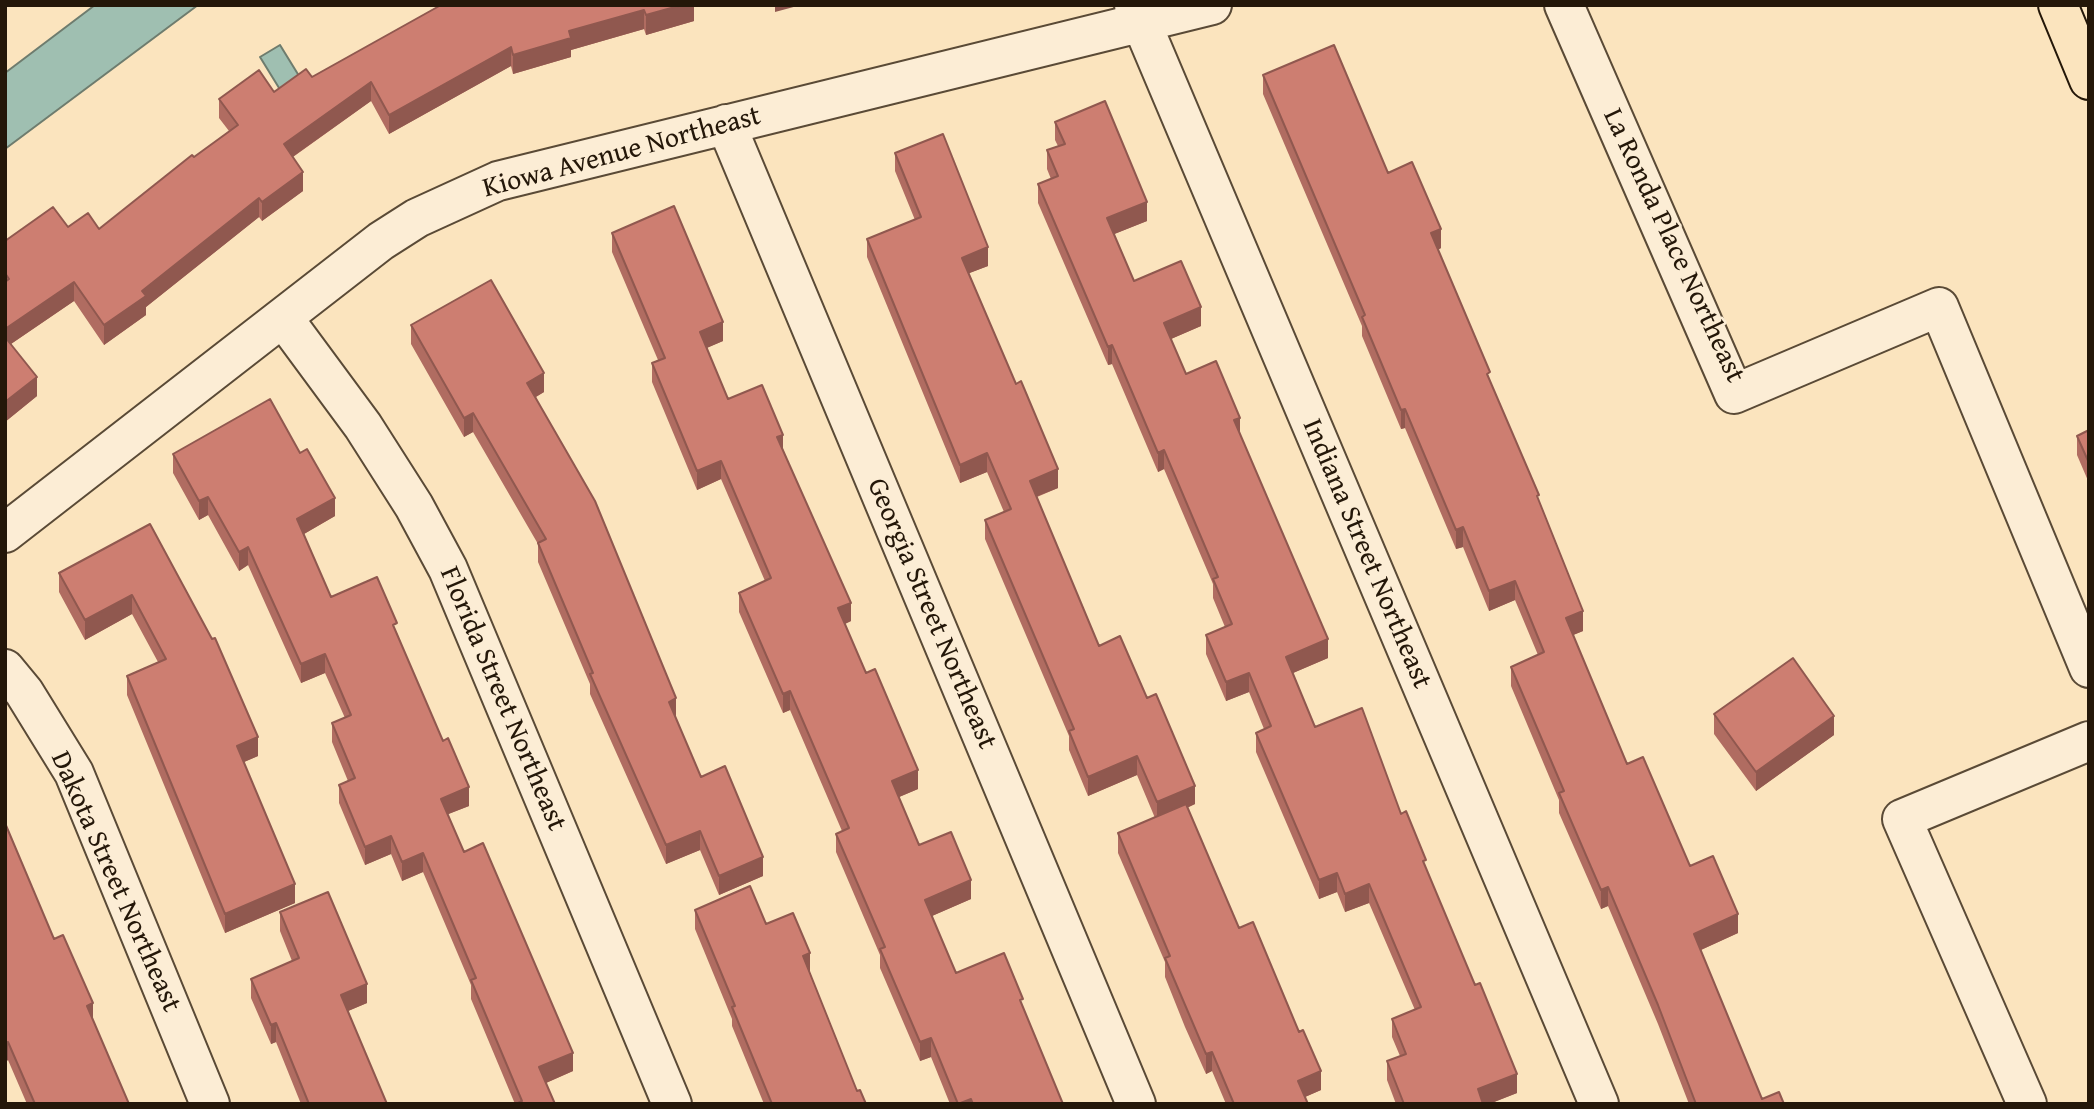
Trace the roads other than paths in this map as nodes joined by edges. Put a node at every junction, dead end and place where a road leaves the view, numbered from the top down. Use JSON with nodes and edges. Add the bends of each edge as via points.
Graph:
{"nodes":[{"id":1,"x":1212,"y":5,"type":"edge"},
{"id":2,"x":1564,"y":5,"type":"edge"},
{"id":3,"x":2058,"y":5,"type":"edge"},
{"id":4,"x":1137,"y":14,"type":"edge"},
{"id":5,"x":2089,"y":80,"type":"edge"},
{"id":6,"x":726,"y":124,"type":"junction"},
{"id":7,"x":284,"y":319,"type":"junction"},
{"id":8,"x":5,"y":533,"type":"edge"},
{"id":9,"x":2089,"y":668,"type":"edge"},
{"id":10,"x":5,"y":669,"type":"edge"},
{"id":11,"x":2089,"y":741,"type":"edge"},
{"id":12,"x":210,"y":1104,"type":"edge"},
{"id":13,"x":672,"y":1104,"type":"edge"},
{"id":14,"x":1136,"y":1104,"type":"edge"},
{"id":15,"x":1599,"y":1104,"type":"edge"},
{"id":16,"x":2027,"y":1104,"type":"edge"}],
"edges":[{"from":1,"to":4,"type":"street","name":"Kiowa Avenue Northeast"},
{"from":2,"to":9,"type":"street","name":"La Ronda Place Northeast","via":[[1734,394],[1939,307]]},
{"from":3,"to":5,"type":"main road"},
{"from":4,"to":6,"type":"street","name":"Kiowa Avenue Northeast"},
{"from":4,"to":15,"type":"street","name":"Indiana Street Northeast"},
{"from":6,"to":7,"type":"street","name":"Kiowa Avenue Northeast","via":[[498,181],[417,218]]},
{"from":6,"to":14,"type":"street","name":"Georgia Street Northeast"},
{"from":7,"to":8,"type":"street","name":"Kiowa Avenue Northeast"},
{"from":7,"to":13,"type":"street","name":"Florida Street Northeast","via":[[363,426],[448,569]]},
{"from":10,"to":12,"type":"street","name":"Dakota Street Northeast","via":[[74,773]]},
{"from":11,"to":16,"type":"street","via":[[1902,819]]}]}
